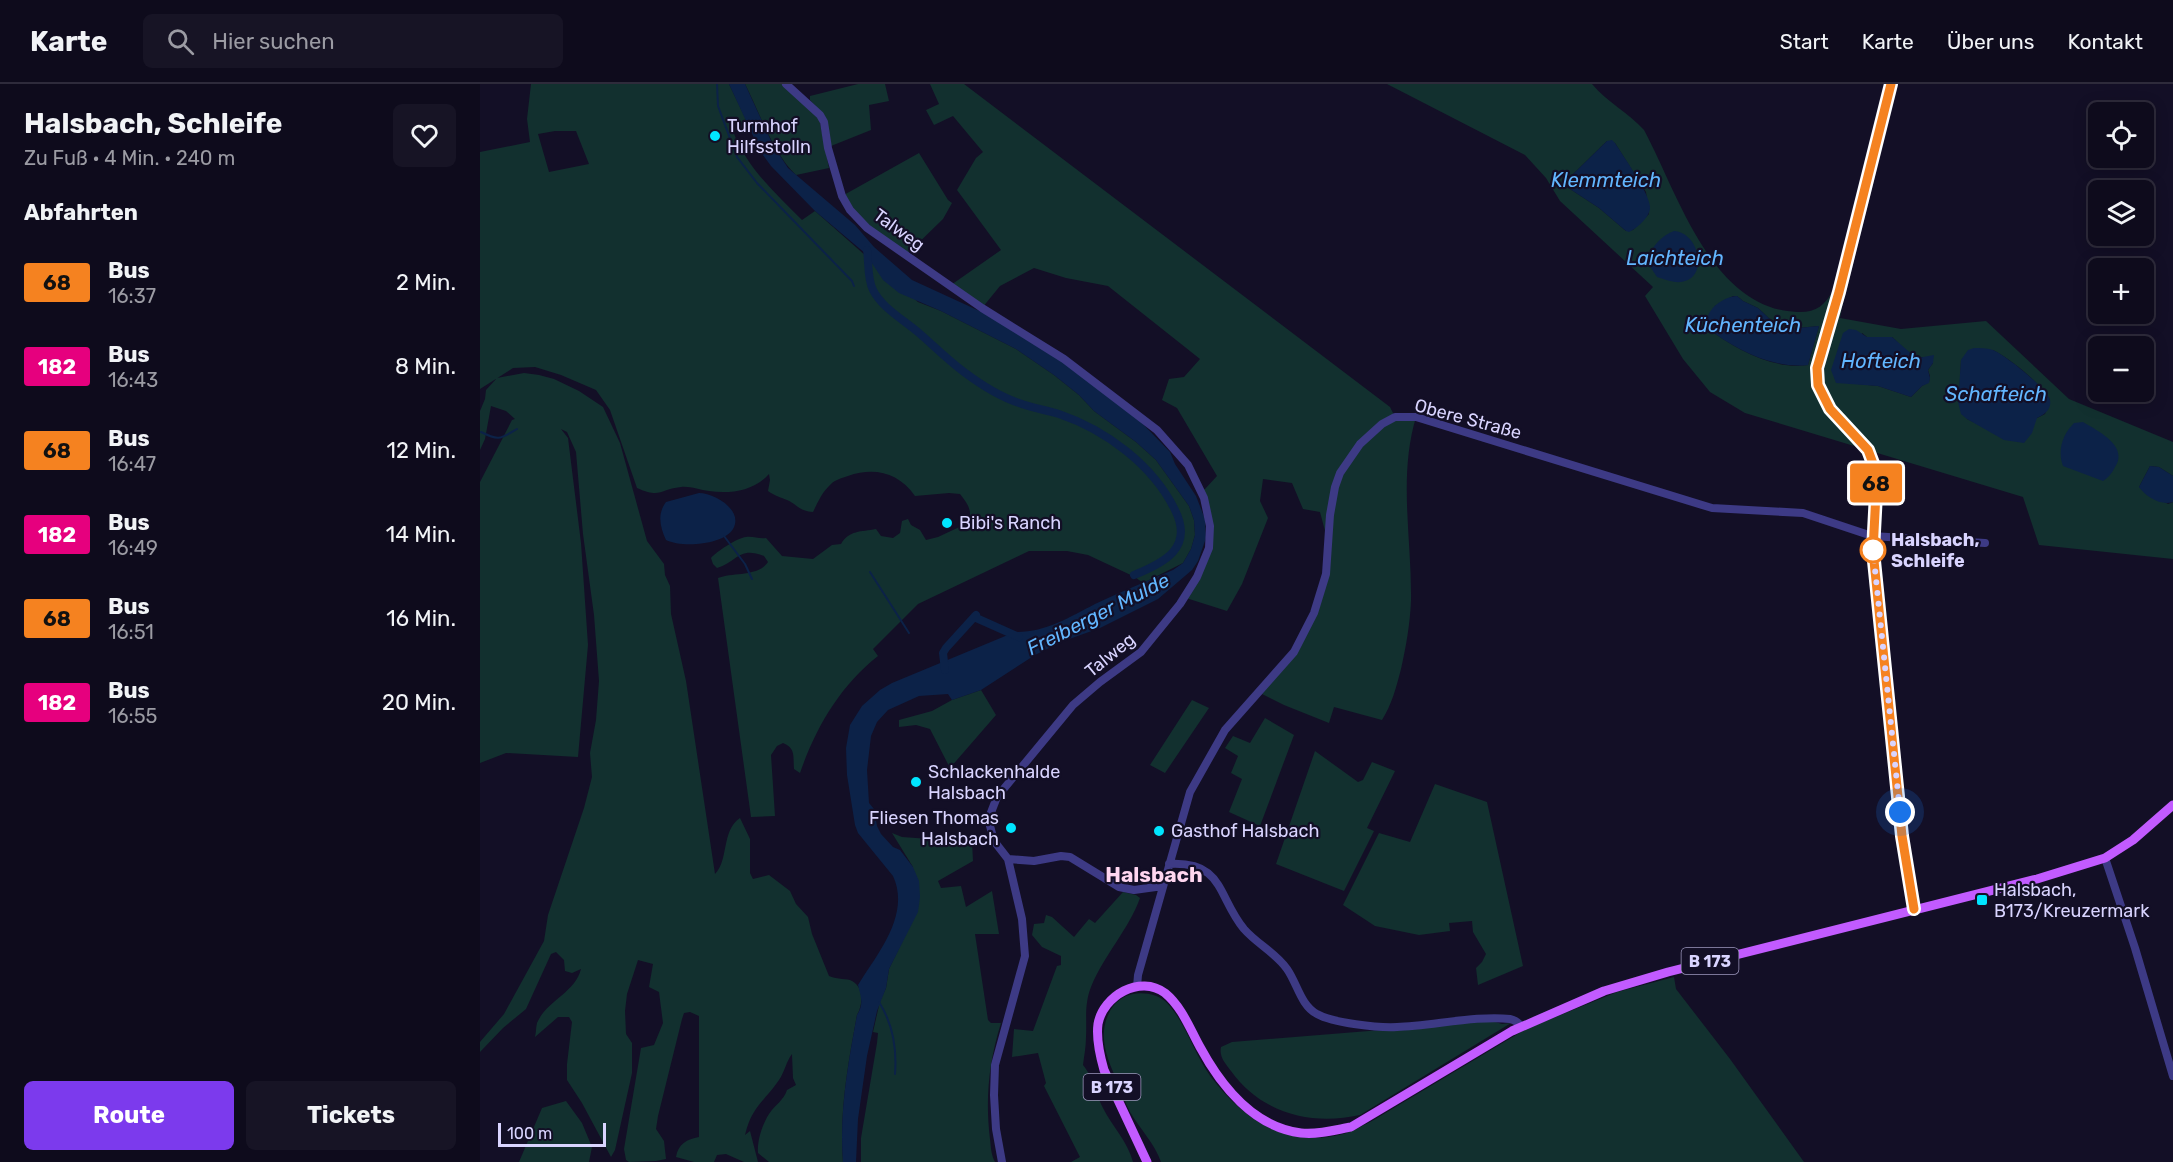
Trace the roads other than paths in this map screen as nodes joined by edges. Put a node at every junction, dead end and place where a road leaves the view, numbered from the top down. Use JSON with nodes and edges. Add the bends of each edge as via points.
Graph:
{"nodes":[{"id":1,"x":786,"y":84,"type":"edge"},
{"id":2,"x":1891,"y":84,"type":"edge"},
{"id":3,"x":1872,"y":536,"type":"junction"},
{"id":4,"x":1985,"y":543,"type":"dead end"},
{"id":5,"x":2173,"y":805,"type":"edge"},
{"id":6,"x":2105,"y":858,"type":"junction"},
{"id":7,"x":1008,"y":859,"type":"junction"},
{"id":8,"x":1168,"y":864,"type":"junction"},
{"id":9,"x":1163,"y":886,"type":"junction"},
{"id":10,"x":1914,"y":909,"type":"junction"},
{"id":11,"x":1137,"y":987,"type":"junction"},
{"id":12,"x":1521,"y":1026,"type":"junction"},
{"id":13,"x":2170,"y":1055,"type":"edge"},
{"id":14,"x":2173,"y":1076,"type":"edge"},
{"id":15,"x":1145,"y":1159,"type":"edge"},
{"id":16,"x":1002,"y":1162,"type":"edge"}],
"edges":[{"from":1,"to":7,"type":"street","name":"Talweg","via":[[824,122],[842,196],[867,228],[1064,359],[1157,430],[1188,465],[1208,513],[1209,548],[1180,604],[1141,652],[1073,705],[997,797],[989,822],[994,841]]},
{"from":2,"to":3,"type":"street","via":[[1817,368],[1818,385],[1830,409],[1868,450],[1877,474]]},
{"from":3,"to":4,"type":"street","name":"Obere Straße"},
{"from":3,"to":8,"type":"street","name":"Obere Straße","via":[[1803,513],[1712,508],[1416,417],[1391,419],[1360,444],[1340,473],[1330,515],[1326,574],[1314,613],[1294,652],[1225,730],[1190,792]]},
{"from":3,"to":10,"type":"street","via":[[1902,836]]},
{"from":5,"to":6,"type":"main road","name":"B 173","number":"B 173","via":[[2133,840]]},
{"from":6,"to":10,"type":"main road","name":"B 173","number":"B 173"},
{"from":6,"to":13,"type":"street"},
{"from":7,"to":9,"type":"street","via":[[1034,861],[1060,856],[1071,858],[1119,887],[1134,890]]},
{"from":7,"to":16,"type":"street","name":"Talweg","via":[[1022,919],[1025,956],[995,1065],[994,1095]]},
{"from":8,"to":9,"type":"street","name":"Obere Straße"},
{"from":8,"to":12,"type":"street","via":[[1194,866],[1218,882],[1245,929],[1286,967],[1306,1004],[1319,1016],[1387,1027],[1488,1019],[1512,1019]]},
{"from":9,"to":11,"type":"street","name":"Obere Straße"},
{"from":10,"to":12,"type":"main road","name":"B 173","number":"B 173","via":[[1604,991]]},
{"from":11,"to":12,"type":"main road","name":"B 173","number":"B 173","via":[[1156,988],[1165,993],[1179,1009],[1218,1080],[1245,1107],[1272,1124],[1301,1133],[1351,1126]]},
{"from":11,"to":15,"type":"main road","name":"B 173","number":"B 173","via":[[1112,999],[1098,1026],[1104,1070]]},
{"from":13,"to":14,"type":"street"}]}
